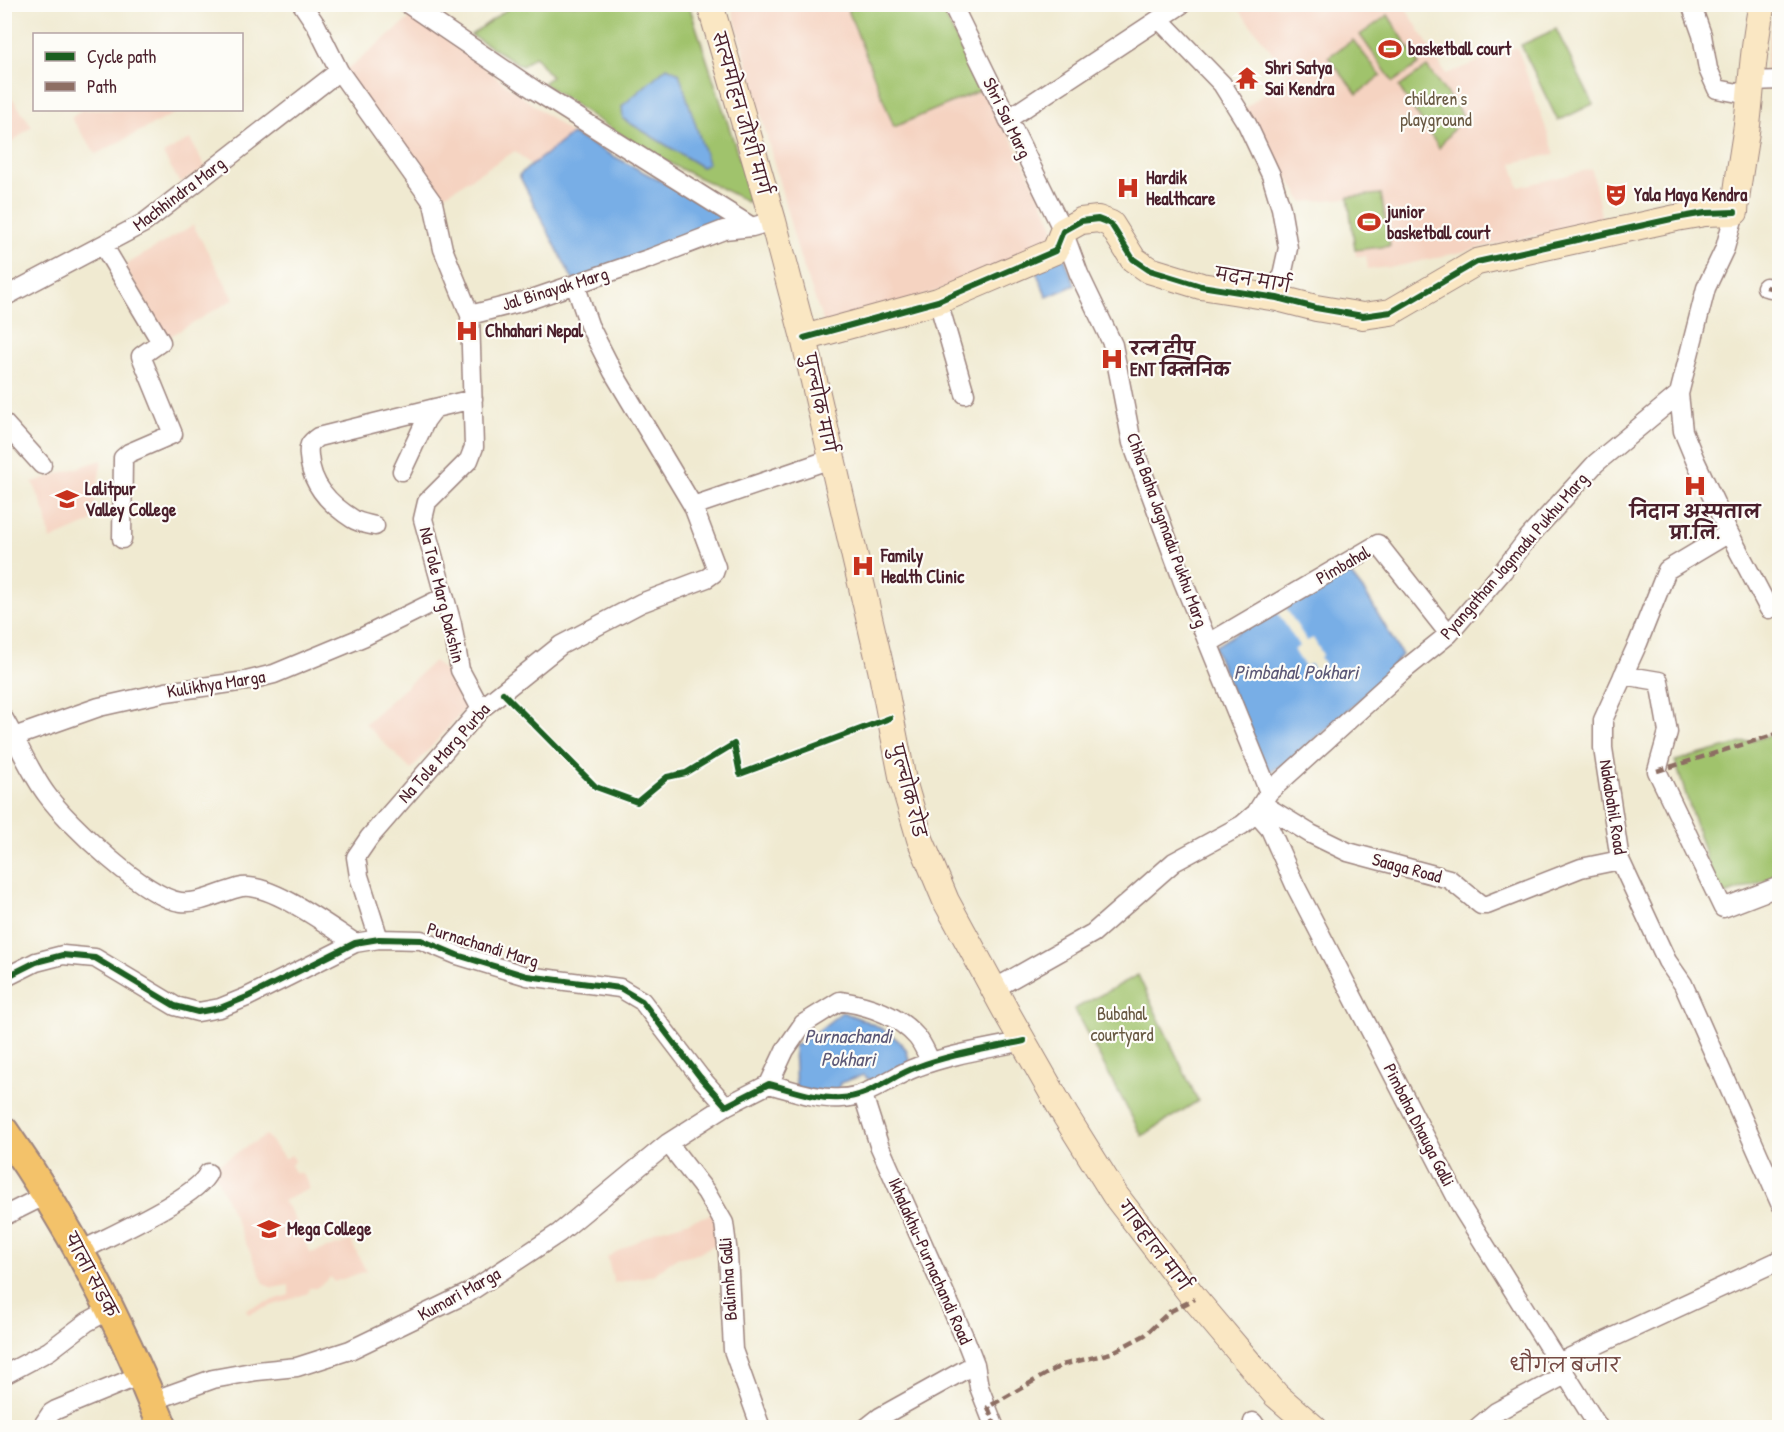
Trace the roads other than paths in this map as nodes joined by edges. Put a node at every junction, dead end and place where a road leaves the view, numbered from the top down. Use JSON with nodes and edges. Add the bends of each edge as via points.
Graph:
{"nodes":[{"id":1,"x":302,"y":4,"type":"edge"},
{"id":2,"x":408,"y":4,"type":"edge"},
{"id":3,"x":710,"y":4,"type":"edge"},
{"id":4,"x":952,"y":4,"type":"edge"},
{"id":5,"x":1182,"y":4,"type":"edge"},
{"id":6,"x":1690,"y":4,"type":"edge"},
{"id":7,"x":1762,"y":4,"type":"edge"},
{"id":8,"x":1160,"y":20,"type":"junction"},
{"id":9,"x":339,"y":71,"type":"junction"},
{"id":10,"x":1779,"y":80,"type":"edge"},
{"id":11,"x":1750,"y":88,"type":"junction"},
{"id":12,"x":1008,"y":119,"type":"junction"},
{"id":13,"x":1735,"y":212,"type":"junction"},
{"id":14,"x":763,"y":224,"type":"junction"},
{"id":15,"x":1063,"y":231,"type":"junction"},
{"id":16,"x":103,"y":245,"type":"junction"},
{"id":17,"x":575,"y":284,"type":"junction"},
{"id":18,"x":7,"y":290,"type":"edge"},
{"id":19,"x":1277,"y":298,"type":"junction"},
{"id":20,"x":938,"y":301,"type":"junction"},
{"id":21,"x":470,"y":315,"type":"junction"},
{"id":22,"x":804,"y":338,"type":"junction"},
{"id":23,"x":965,"y":394,"type":"dead end"},
{"id":24,"x":1679,"y":394,"type":"junction"},
{"id":25,"x":473,"y":399,"type":"junction"},
{"id":26,"x":435,"y":408,"type":"junction"},
{"id":27,"x":4,"y":423,"type":"edge"},
{"id":28,"x":831,"y":459,"type":"junction"},
{"id":29,"x":42,"y":465,"type":"dead end"},
{"id":30,"x":402,"y":471,"type":"dead end"},
{"id":31,"x":693,"y":506,"type":"junction"},
{"id":32,"x":375,"y":526,"type":"dead end"},
{"id":33,"x":1729,"y":533,"type":"junction"},
{"id":34,"x":122,"y":539,"type":"dead end"},
{"id":35,"x":854,"y":551,"type":"joint"},
{"id":36,"x":444,"y":597,"type":"junction"},
{"id":37,"x":1779,"y":605,"type":"edge"},
{"id":38,"x":1449,"y":634,"type":"junction"},
{"id":39,"x":1209,"y":643,"type":"junction"},
{"id":40,"x":1623,"y":675,"type":"junction"},
{"id":41,"x":481,"y":709,"type":"junction"},
{"id":42,"x":4,"y":720,"type":"edge"},
{"id":43,"x":14,"y":737,"type":"junction"},
{"id":44,"x":1262,"y":803,"type":"junction"},
{"id":45,"x":1620,"y":860,"type":"junction"},
{"id":46,"x":1779,"y":886,"type":"edge"},
{"id":47,"x":379,"y":939,"type":"junction"},
{"id":48,"x":355,"y":943,"type":"junction"},
{"id":49,"x":4,"y":978,"type":"edge"},
{"id":50,"x":994,"y":989,"type":"junction"},
{"id":51,"x":1008,"y":1015,"type":"joint"},
{"id":52,"x":1024,"y":1041,"type":"junction"},
{"id":53,"x":931,"y":1062,"type":"junction"},
{"id":54,"x":769,"y":1084,"type":"junction"},
{"id":55,"x":863,"y":1095,"type":"junction"},
{"id":56,"x":726,"y":1106,"type":"junction"},
{"id":57,"x":4,"y":1131,"type":"edge"},
{"id":58,"x":668,"y":1143,"type":"junction"},
{"id":59,"x":208,"y":1173,"type":"dead end"},
{"id":60,"x":45,"y":1195,"type":"junction"},
{"id":61,"x":1779,"y":1203,"type":"edge"},
{"id":62,"x":4,"y":1216,"type":"edge"},
{"id":63,"x":81,"y":1251,"type":"junction"},
{"id":64,"x":1779,"y":1260,"type":"edge"},
{"id":65,"x":111,"y":1309,"type":"junction"},
{"id":66,"x":975,"y":1364,"type":"junction"},
{"id":67,"x":1562,"y":1369,"type":"junction"},
{"id":68,"x":4,"y":1375,"type":"edge"},
{"id":69,"x":141,"y":1375,"type":"junction"},
{"id":70,"x":152,"y":1401,"type":"junction"},
{"id":71,"x":1313,"y":1427,"type":"edge"},
{"id":72,"x":41,"y":1428,"type":"edge"},
{"id":73,"x":163,"y":1428,"type":"edge"},
{"id":74,"x":761,"y":1428,"type":"edge"},
{"id":75,"x":866,"y":1428,"type":"edge"},
{"id":76,"x":995,"y":1428,"type":"edge"},
{"id":77,"x":1477,"y":1428,"type":"edge"},
{"id":78,"x":1599,"y":1428,"type":"edge"}],
"edges":[{"from":1,"to":9,"type":"street"},
{"from":2,"to":14,"type":"street","via":[[536,91]]},
{"from":3,"to":14,"type":"main road","name":"सत्यमोहन जोशी मार्ग"},
{"from":4,"to":12,"type":"street","name":"Shri Sai Marg"},
{"from":5,"to":8,"type":"street"},
{"from":6,"to":11,"type":"street","via":[[1717,89]]},
{"from":7,"to":11,"type":"main road"},
{"from":8,"to":12,"type":"street"},
{"from":8,"to":19,"type":"street","via":[[1222,84],[1247,124],[1271,175],[1288,248]]},
{"from":9,"to":16,"type":"street","name":"Machhindra Marg","via":[[144,223]]},
{"from":9,"to":21,"type":"street","via":[[433,203],[443,249]]},
{"from":10,"to":11,"type":"street"},
{"from":11,"to":13,"type":"main road"},
{"from":12,"to":15,"type":"street","name":"Shri Sai Marg"},
{"from":13,"to":19,"type":"main road","name":"मदन मार्ग","via":[[1676,218],[1477,262],[1391,312],[1363,316]]},
{"from":13,"to":24,"type":"street","via":[[1725,248],[1706,288]]},
{"from":14,"to":17,"type":"street","name":"Jal Binayak Marg","via":[[724,230]]},
{"from":14,"to":22,"type":"main road","name":"पुल्चोक मार्ग"},
{"from":15,"to":19,"type":"main road","name":"मदन मार्ग","via":[[1081,221],[1098,219],[1111,224],[1133,259],[1149,270],[1201,286]]},
{"from":15,"to":20,"type":"main road","via":[[1055,251]]},
{"from":15,"to":39,"type":"street","name":"Chha Baha Jagmadu Pukhu Marg","via":[[1113,345],[1132,443]]},
{"from":16,"to":18,"type":"street","name":"Machhindra Marg"},
{"from":16,"to":34,"type":"street","via":[[161,342],[141,356],[173,434],[123,458]]},
{"from":17,"to":21,"type":"street","name":"Jal Binayak Marg"},
{"from":17,"to":31,"type":"street","name":"Na Tole Marg Purba","via":[[603,353]]},
{"from":20,"to":22,"type":"main road"},
{"from":20,"to":23,"type":"street"},
{"from":21,"to":25,"type":"street","name":"Na Tole Marg Dakshin"},
{"from":22,"to":28,"type":"main road","name":"पुल्चोक मार्ग"},
{"from":24,"to":33,"type":"street","via":[[1683,430]]},
{"from":24,"to":38,"type":"street","name":"Pyangathan Jagmadu Pukhu Marg","via":[[1596,463]]},
{"from":25,"to":26,"type":"street"},
{"from":25,"to":36,"type":"street","name":"Na Tole Marg Dakshin","via":[[474,447],[469,460],[427,502],[423,519]]},
{"from":26,"to":30,"type":"street"},
{"from":26,"to":32,"type":"street","via":[[310,442],[310,471],[322,494],[354,521]]},
{"from":27,"to":29,"type":"street"},
{"from":28,"to":31,"type":"street"},
{"from":28,"to":35,"type":"main road","name":"पुल्चोक मार्ग"},
{"from":31,"to":41,"type":"street","name":"Na Tole Marg Purba","via":[[716,567],[714,573],[641,603],[561,645]]},
{"from":33,"to":37,"type":"street","via":[[1769,609]]},
{"from":33,"to":40,"type":"street","name":"Nakabahil Road","via":[[1667,570]]},
{"from":35,"to":50,"type":"main road","name":"पुल्चोक रोड","via":[[903,781],[920,839],[946,900]]},
{"from":36,"to":41,"type":"street","name":"Na Tole Marg Dakshin","via":[[460,670]]},
{"from":36,"to":43,"type":"street","name":"Kulikhya Marga","via":[[363,637],[274,674],[99,706]]},
{"from":38,"to":39,"type":"street","name":"Pimbahal","via":[[1378,544]]},
{"from":38,"to":44,"type":"street","name":"Pyangathan Jagmadu Pukhu Marg","via":[[1403,671]]},
{"from":39,"to":44,"type":"street","name":"Chha Baha Jagmadu Pukhu Marg"},
{"from":40,"to":45,"type":"street","name":"Nakabahil Road","via":[[1603,720],[1603,748]]},
{"from":40,"to":46,"type":"street","via":[[1659,681],[1668,732],[1657,771],[1723,908]]},
{"from":41,"to":47,"type":"street","name":"Na Tole Marg Purba","via":[[356,857]]},
{"from":42,"to":43,"type":"street"},
{"from":43,"to":48,"type":"street","via":[[46,795],[119,867],[156,892],[179,902],[244,887],[272,892]]},
{"from":44,"to":45,"type":"street","name":"Saaga Road","via":[[1348,852],[1449,879],[1487,905],[1581,868]]},
{"from":44,"to":50,"type":"street","name":"Pyangathan Jagmadu Pukhu Marg","via":[[1242,825],[1174,862],[1093,933]]},
{"from":44,"to":67,"type":"street","name":"Pimbaha Dhauga Galli","via":[[1306,906],[1463,1210]]},
{"from":45,"to":61,"type":"street","name":"Nakabahil Road","via":[[1667,961],[1683,984]]},
{"from":47,"to":48,"type":"street","name":"Purnachandi Marg"},
{"from":47,"to":56,"type":"street","name":"Purnachandi Marg","via":[[421,940],[527,976],[620,987],[642,1000]]},
{"from":48,"to":49,"type":"street","name":"Purnachandi Marg","via":[[247,997],[198,1012],[175,1006],[95,958],[63,955],[36,962]]},
{"from":50,"to":51,"type":"main road","name":"पुल्चोक रोड"},
{"from":51,"to":52,"type":"main road","name":"गाबहाल मार्ग"},
{"from":52,"to":53,"type":"street"},
{"from":52,"to":71,"type":"main road","name":"गाबहाल मार्ग","via":[[1065,1115],[1138,1226],[1276,1395]]},
{"from":53,"to":54,"type":"street","via":[[907,1026],[864,1005],[840,1001],[803,1024]]},
{"from":53,"to":55,"type":"street","via":[[902,1072]]},
{"from":54,"to":55,"type":"street","via":[[840,1099]]},
{"from":54,"to":56,"type":"street"},
{"from":55,"to":66,"type":"street","name":"Ikhalakhu-Purnachandi Road","via":[[879,1145]]},
{"from":56,"to":58,"type":"street","name":"Kumari Marga"},
{"from":57,"to":60,"type":"main road","name":"याला सडक"},
{"from":58,"to":70,"type":"street","name":"Kumari Marga","via":[[559,1233],[468,1293],[350,1350],[297,1367],[213,1379]]},
{"from":58,"to":74,"type":"street","name":"Balimha Galli","via":[[706,1192],[724,1223],[733,1350]]},
{"from":59,"to":63,"type":"street","via":[[205,1181],[171,1204]]},
{"from":60,"to":62,"type":"street"},
{"from":60,"to":63,"type":"main road","name":"याला सडक"},
{"from":63,"to":65,"type":"main road","name":"याला सडक"},
{"from":64,"to":67,"type":"street"},
{"from":65,"to":68,"type":"street"},
{"from":65,"to":69,"type":"main road","name":"याला सडक"},
{"from":66,"to":75,"type":"street"},
{"from":66,"to":76,"type":"street","name":"Ikhalakhu-Purnachandi Road","via":[[979,1387]]},
{"from":67,"to":77,"type":"street"},
{"from":67,"to":78,"type":"street","name":"Pimbaha Dhauga Galli"},
{"from":69,"to":70,"type":"main road","name":"याला सडक"},
{"from":69,"to":72,"type":"street","via":[[56,1410]]},
{"from":70,"to":73,"type":"main road","name":"याला सडक"}]}
